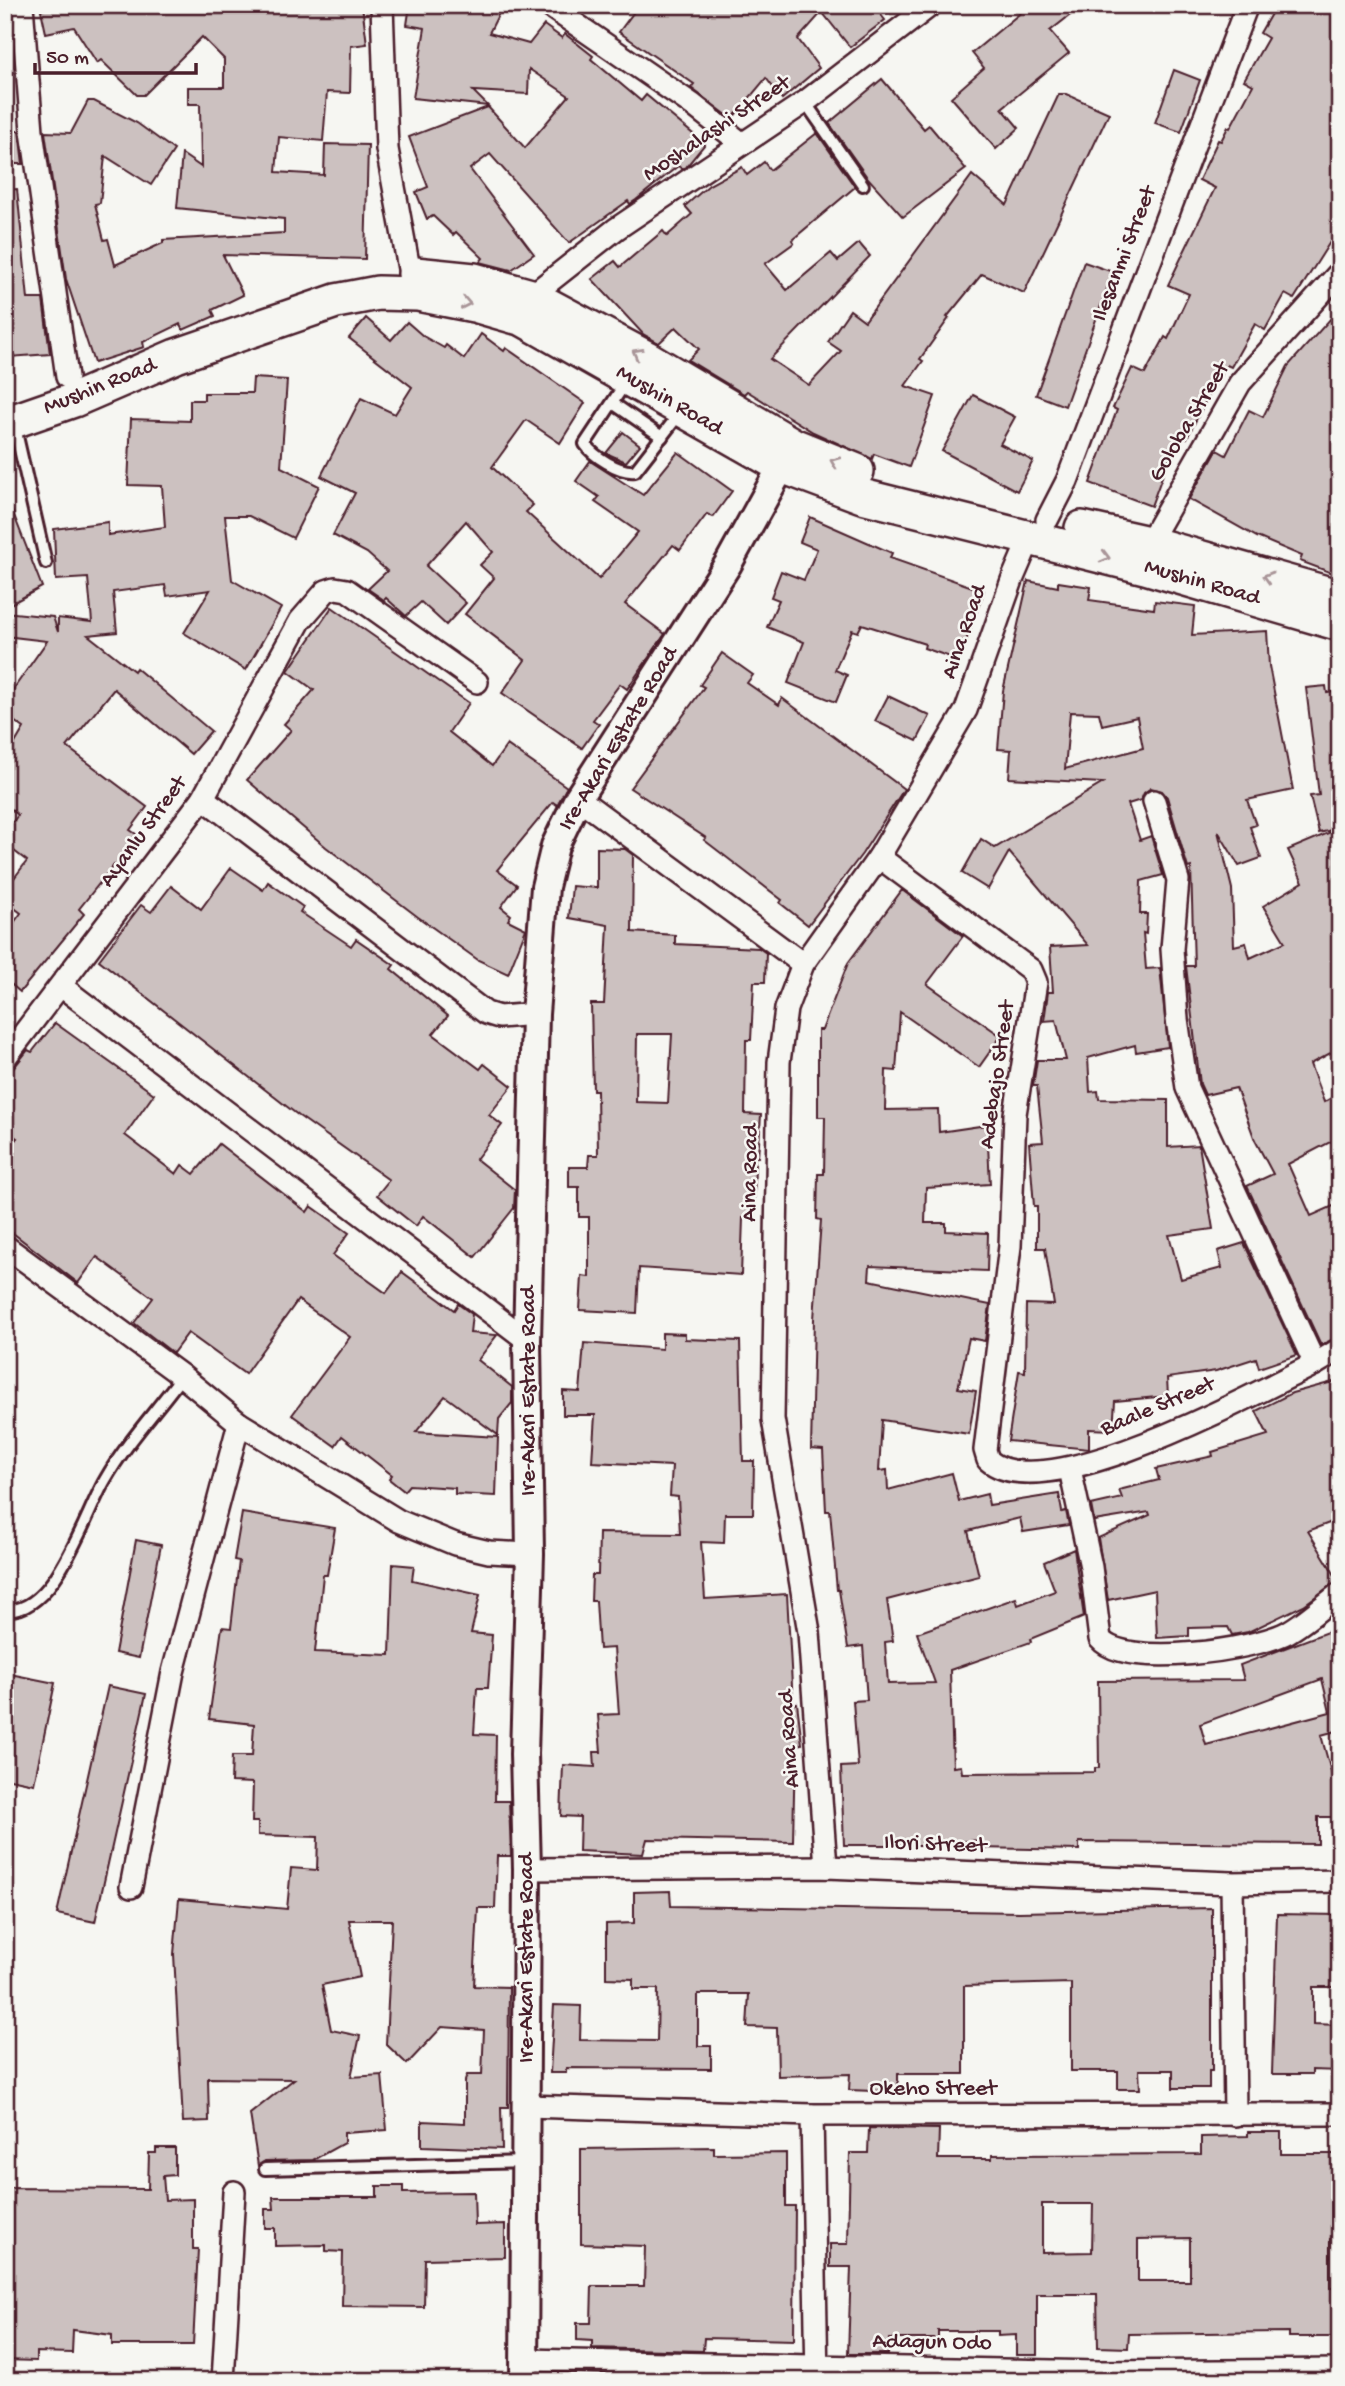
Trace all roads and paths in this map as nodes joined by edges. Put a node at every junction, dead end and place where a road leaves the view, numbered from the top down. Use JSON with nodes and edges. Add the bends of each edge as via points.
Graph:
{"nodes":[{"id":1,"x":22,"y":5,"type":"edge"},
{"id":2,"x":383,"y":5,"type":"edge"},
{"id":3,"x":548,"y":5,"type":"edge"},
{"id":4,"x":931,"y":5,"type":"edge"},
{"id":5,"x":1247,"y":5,"type":"edge"},
{"id":6,"x":806,"y":102,"type":"junction"},
{"id":7,"x":741,"y":144,"type":"junction"},
{"id":8,"x":863,"y":185,"type":"dead end"},
{"id":9,"x":1340,"y":272,"type":"edge"},
{"id":10,"x":410,"y":274,"type":"junction"},
{"id":11,"x":531,"y":296,"type":"junction"},
{"id":12,"x":67,"y":377,"type":"junction"},
{"id":13,"x":622,"y":390,"type":"junction"},
{"id":14,"x":683,"y":410,"type":"junction"},
{"id":15,"x":8,"y":416,"type":"edge"},
{"id":16,"x":662,"y":437,"type":"junction"},
{"id":17,"x":782,"y":466,"type":"junction"},
{"id":18,"x":1039,"y":529,"type":"junction"},
{"id":19,"x":1149,"y":543,"type":"junction"},
{"id":20,"x":46,"y":563,"type":"dead end"},
{"id":21,"x":1340,"y":597,"type":"edge"},
{"id":22,"x":1340,"y":624,"type":"edge"},
{"id":23,"x":477,"y":682,"type":"dead end"},
{"id":24,"x":203,"y":798,"type":"junction"},
{"id":25,"x":578,"y":799,"type":"junction"},
{"id":26,"x":1154,"y":801,"type":"dead end"},
{"id":27,"x":879,"y":857,"type":"junction"},
{"id":28,"x":803,"y":964,"type":"junction"},
{"id":29,"x":61,"y":986,"type":"junction"},
{"id":30,"x":535,"y":1014,"type":"junction"},
{"id":31,"x":5,"y":1058,"type":"edge"},
{"id":32,"x":5,"y":1246,"type":"edge"},
{"id":33,"x":527,"y":1340,"type":"junction"},
{"id":34,"x":1340,"y":1349,"type":"edge"},
{"id":35,"x":1315,"y":1364,"type":"junction"},
{"id":36,"x":182,"y":1376,"type":"junction"},
{"id":37,"x":239,"y":1423,"type":"junction"},
{"id":38,"x":988,"y":1460,"type":"joint"},
{"id":39,"x":1070,"y":1469,"type":"junction"},
{"id":40,"x":530,"y":1554,"type":"junction"},
{"id":41,"x":1340,"y":1593,"type":"edge"},
{"id":42,"x":5,"y":1610,"type":"edge"},
{"id":43,"x":826,"y":1867,"type":"junction"},
{"id":44,"x":527,"y":1869,"type":"junction"},
{"id":45,"x":1340,"y":1881,"type":"edge"},
{"id":46,"x":1233,"y":1883,"type":"junction"},
{"id":47,"x":131,"y":1886,"type":"dead end"},
{"id":48,"x":527,"y":2106,"type":"junction"},
{"id":49,"x":1340,"y":2114,"type":"edge"},
{"id":50,"x":812,"y":2115,"type":"junction"},
{"id":51,"x":1235,"y":2115,"type":"junction"},
{"id":52,"x":525,"y":2162,"type":"junction"},
{"id":53,"x":265,"y":2169,"type":"dead end"},
{"id":54,"x":234,"y":2192,"type":"dead end"},
{"id":55,"x":524,"y":2370,"type":"edge"},
{"id":56,"x":1340,"y":2370,"type":"edge"},
{"id":57,"x":817,"y":2374,"type":"edge"},
{"id":58,"x":1098,"y":2376,"type":"edge"},
{"id":59,"x":223,"y":2381,"type":"edge"}],
"edges":[{"from":1,"to":12,"type":"street","via":[[32,131]]},
{"from":2,"to":10,"type":"street","via":[[387,149]]},
{"from":3,"to":7,"type":"street","via":[[693,105]]},
{"from":4,"to":6,"type":"street","name":"Moshalashi Street"},
{"from":5,"to":18,"type":"street","name":"Ilesanmi Street","via":[[1072,468]]},
{"from":6,"to":7,"type":"street","name":"Moshalashi Street"},
{"from":6,"to":8,"type":"lane"},
{"from":7,"to":11,"type":"street","name":"Moshalashi Street","via":[[616,229]]},
{"from":9,"to":19,"type":"street","name":"Goloba Street","via":[[1241,383]]},
{"from":10,"to":11,"type":"main road","name":"Mushin Road","via":[[474,280]]},
{"from":10,"to":12,"type":"main road","name":"Mushin Road","via":[[377,273],[333,280]]},
{"from":18,"to":11,"type":"main road","name":"Mushin Road","one_way":true,"via":[[868,476],[793,445]]},
{"from":12,"to":15,"type":"main road","name":"Mushin Road"},
{"from":13,"to":14,"type":"main road","name":"Mushin Road"},
{"from":15,"to":13,"type":"main road","name":"Mushin Road","one_way":true,"via":[[271,321],[377,293],[429,296],[523,319]]},
{"from":13,"to":16,"type":"lane"},
{"from":13,"to":16,"type":"lane","via":[[585,444],[624,471],[635,471]]},
{"from":14,"to":16,"type":"lane"},
{"from":14,"to":17,"type":"main road","name":"Mushin Road"},
{"from":15,"to":20,"type":"lane","via":[[28,473]]},
{"from":17,"to":18,"type":"main road","name":"Mushin Road","via":[[862,496]]},
{"from":17,"to":25,"type":"street","name":"Ire-Akari Estate Road","via":[[728,564]]},
{"from":18,"to":19,"type":"main road","name":"Mushin Road"},
{"from":18,"to":22,"type":"main road","name":"Mushin Road","one_way":true,"via":[[1145,567]]},
{"from":18,"to":27,"type":"street","name":"Aina Road","via":[[1012,580],[966,710]]},
{"from":21,"to":19,"type":"main road","name":"Mushin Road","one_way":true},
{"from":23,"to":24,"type":"street","name":"Ayanlu Street","via":[[347,590],[326,591],[300,621]]},
{"from":24,"to":29,"type":"street","name":"Ayanlu Street"},
{"from":24,"to":30,"type":"street","via":[[485,1013],[499,1017]]},
{"from":25,"to":28,"type":"street"},
{"from":25,"to":30,"type":"street","name":"Ire-Akari Estate Road","via":[[555,846],[545,887]]},
{"from":26,"to":35,"type":"street","via":[[1178,880],[1172,948],[1187,1088]]},
{"from":27,"to":28,"type":"street","name":"Aina Road"},
{"from":27,"to":38,"type":"street","name":"Adebajo Street","via":[[1031,970],[1036,982],[1015,1114],[1010,1245],[985,1450]]},
{"from":28,"to":43,"type":"street","name":"Aina Road","via":[[786,1009],[779,1062],[772,1419],[809,1632]]},
{"from":29,"to":31,"type":"street","name":"Ayanlu Street"},
{"from":29,"to":33,"type":"street"},
{"from":30,"to":33,"type":"street","name":"Ire-Akari Estate Road"},
{"from":32,"to":36,"type":"street"},
{"from":33,"to":40,"type":"street","name":"Ire-Akari Estate Road"},
{"from":34,"to":35,"type":"street","name":"Baale Street"},
{"from":35,"to":39,"type":"street","name":"Baale Street","via":[[1147,1444]]},
{"from":36,"to":37,"type":"street"},
{"from":36,"to":42,"type":"lane","via":[[105,1480],[84,1528],[48,1587],[15,1611]]},
{"from":37,"to":40,"type":"street","via":[[417,1530],[455,1545]]},
{"from":37,"to":47,"type":"street","via":[[173,1672]]},
{"from":38,"to":39,"type":"street","name":"Baale Street","via":[[1004,1470]]},
{"from":39,"to":41,"type":"street","via":[[1091,1567],[1100,1639],[1111,1648],[1150,1655],[1264,1640],[1287,1633]]},
{"from":40,"to":44,"type":"street","name":"Ire-Akari Estate Road","via":[[524,1754]]},
{"from":43,"to":44,"type":"street","name":"Ilori Street"},
{"from":43,"to":46,"type":"street","name":"Ilori Street"},
{"from":44,"to":48,"type":"street","name":"Ire-Akari Estate Road"},
{"from":45,"to":46,"type":"street","name":"Ilori Street"},
{"from":46,"to":51,"type":"street"},
{"from":48,"to":50,"type":"street","name":"Okeho Street"},
{"from":48,"to":52,"type":"street","name":"Ire-Akari Estate Road"},
{"from":49,"to":51,"type":"street","name":"Okeho Street"},
{"from":50,"to":51,"type":"street","name":"Okeho Street"},
{"from":50,"to":57,"type":"street"},
{"from":52,"to":53,"type":"lane"},
{"from":52,"to":55,"type":"street","name":"Ire-Akari Estate Road"},
{"from":54,"to":59,"type":"street"},
{"from":55,"to":57,"type":"street","name":"Adagun Odo"},
{"from":56,"to":58,"type":"street","name":"Adagun Odo"},
{"from":57,"to":58,"type":"street","name":"Adagun Odo"}]}
